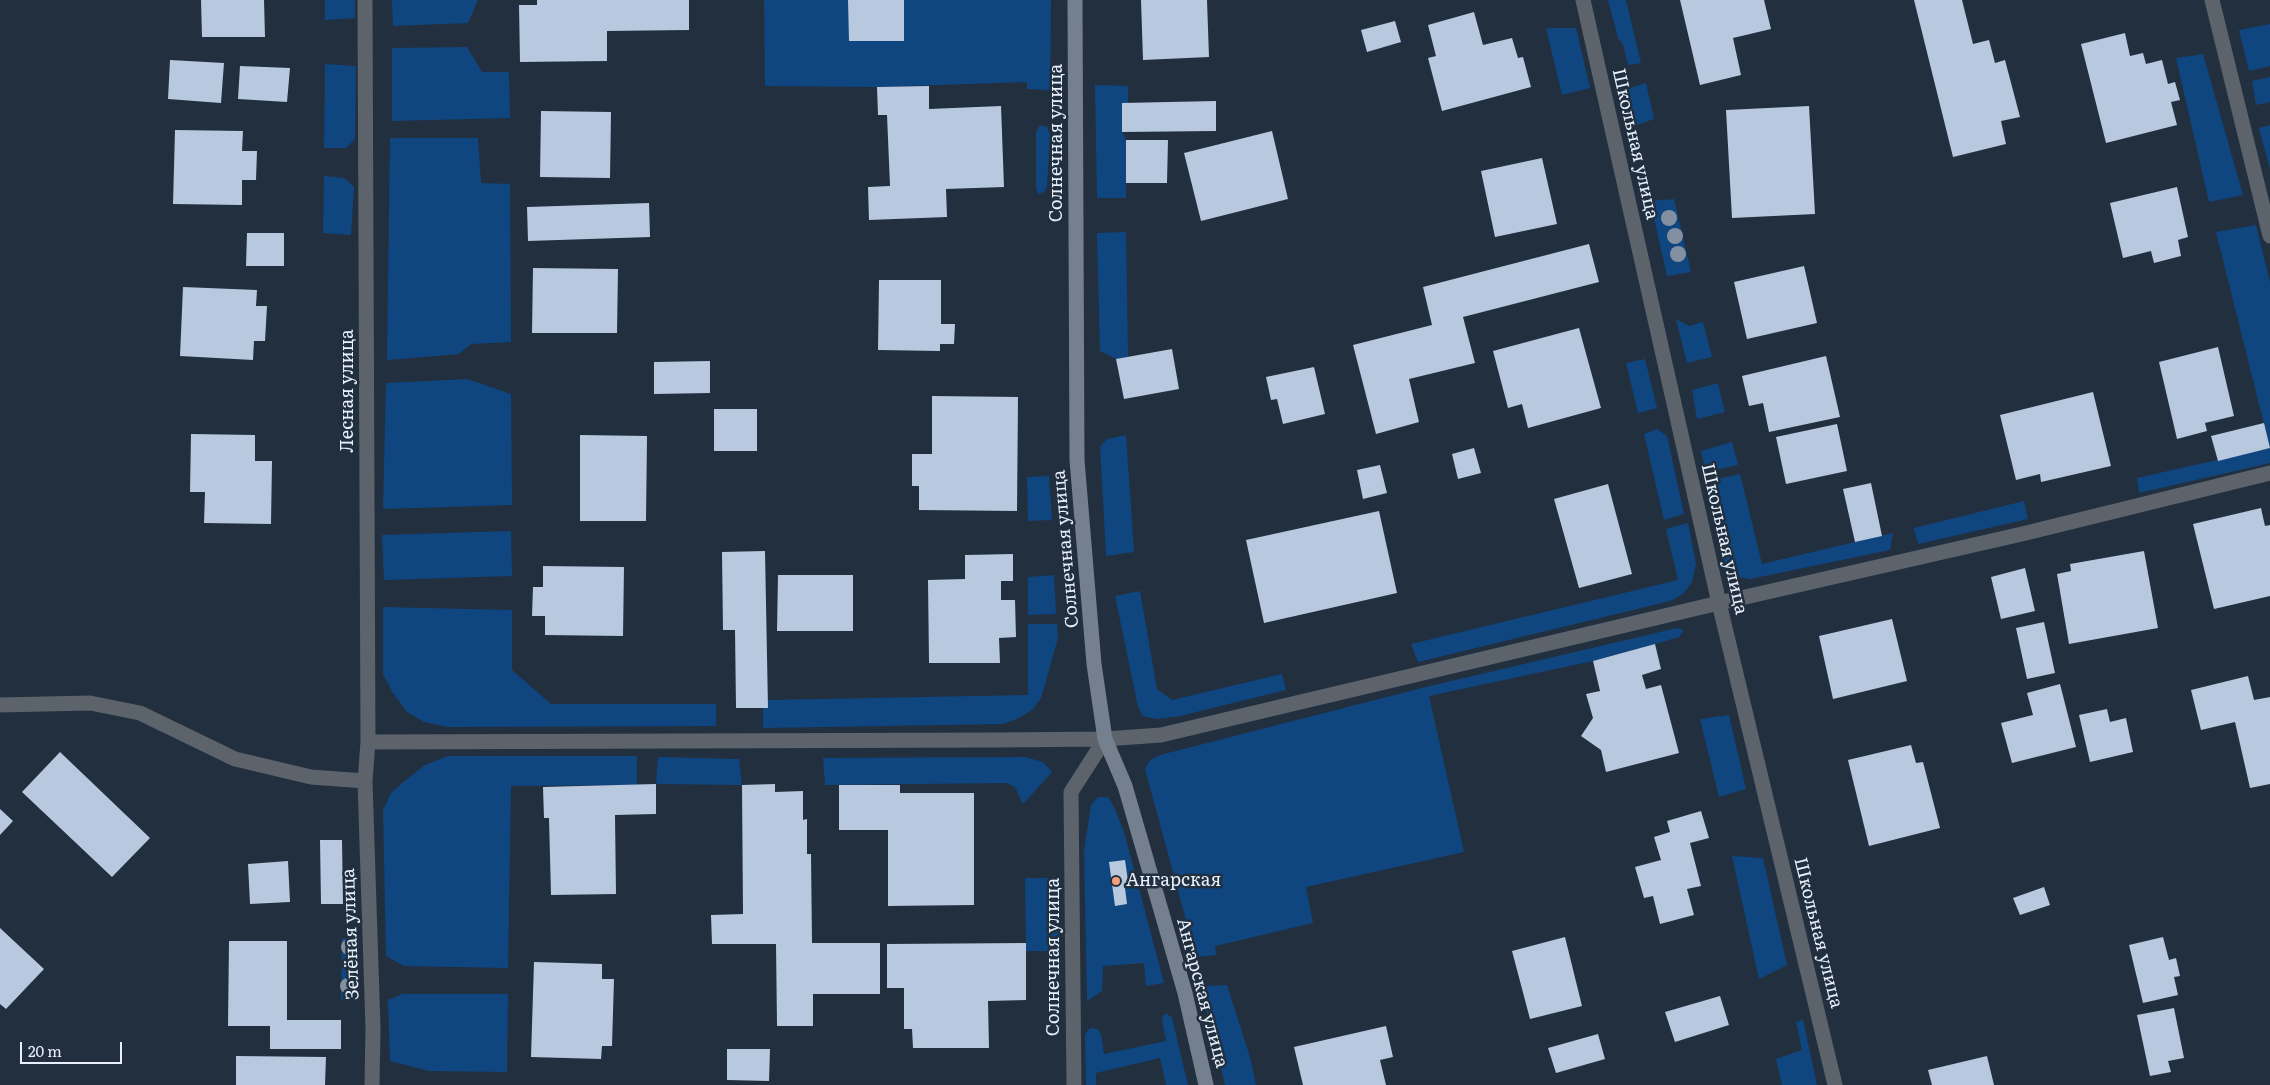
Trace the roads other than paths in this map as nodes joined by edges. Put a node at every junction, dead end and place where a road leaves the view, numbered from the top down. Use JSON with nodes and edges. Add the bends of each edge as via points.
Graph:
{"nodes":[{"id":1,"x":365,"y":0,"type":"edge"},
{"id":2,"x":1075,"y":0,"type":"edge"},
{"id":3,"x":1583,"y":0,"type":"edge"},
{"id":4,"x":2212,"y":0,"type":"edge"},
{"id":5,"x":2270,"y":236,"type":"edge"},
{"id":6,"x":2270,"y":473,"type":"edge"},
{"id":7,"x":1719,"y":603,"type":"junction"},
{"id":8,"x":0,"y":706,"type":"edge"},
{"id":9,"x":1105,"y":739,"type":"junction"},
{"id":10,"x":368,"y":742,"type":"junction"},
{"id":11,"x":366,"y":781,"type":"junction"},
{"id":12,"x":372,"y":1085,"type":"edge"},
{"id":13,"x":1074,"y":1085,"type":"edge"},
{"id":14,"x":1206,"y":1085,"type":"edge"},
{"id":15,"x":1835,"y":1085,"type":"edge"}],
"edges":[{"from":1,"to":10,"type":"street","name":"Лесная улица"},
{"from":2,"to":9,"type":"street","name":"Солнечная улица","via":[[1077,460],[1094,664]]},
{"from":3,"to":7,"type":"street","name":"Школьная улица"},
{"from":4,"to":5,"type":"street"},
{"from":6,"to":7,"type":"street"},
{"from":7,"to":9,"type":"street","via":[[1161,735]]},
{"from":7,"to":15,"type":"street","name":"Школьная улица"},
{"from":8,"to":11,"type":"street","via":[[90,703],[140,713],[235,759],[311,777]]},
{"from":9,"to":10,"type":"street"},
{"from":9,"to":13,"type":"street","name":"Солнечная улица","via":[[1072,792]]},
{"from":9,"to":14,"type":"street","name":"Ангарская улица","via":[[1125,786],[1185,993]]},
{"from":10,"to":11,"type":"street","name":"Лесная улица"},
{"from":11,"to":12,"type":"street","name":"Зелёная улица"}]}
